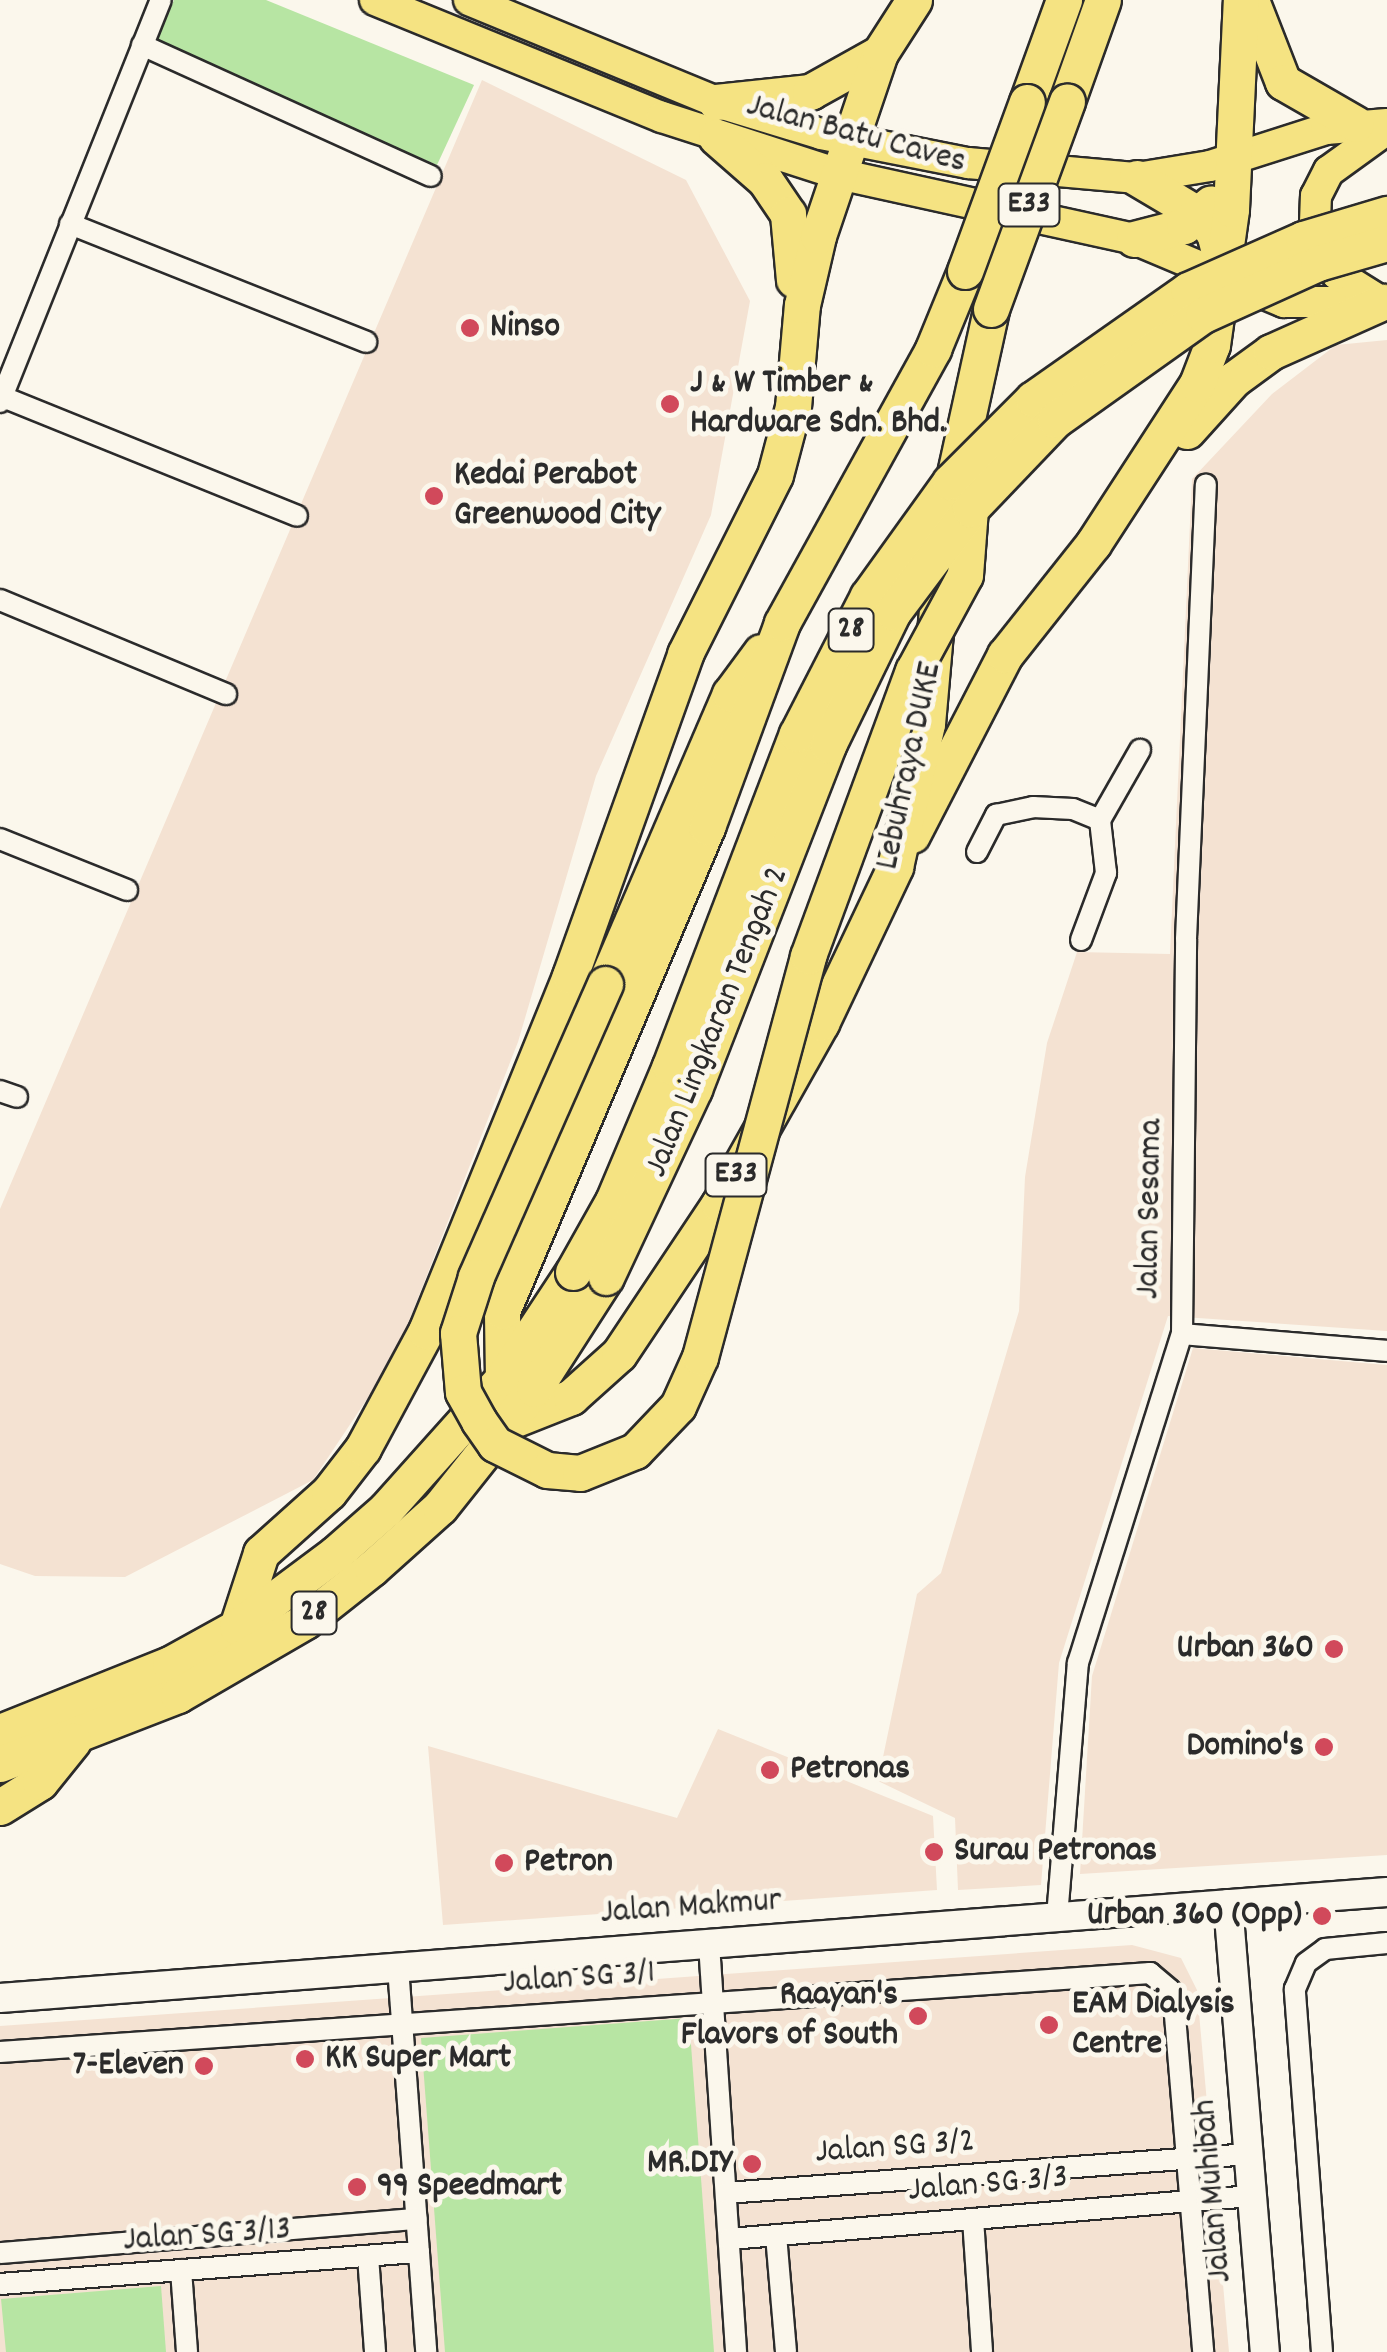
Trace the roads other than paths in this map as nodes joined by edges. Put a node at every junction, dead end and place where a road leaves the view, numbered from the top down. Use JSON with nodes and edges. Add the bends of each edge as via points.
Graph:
{"nodes":[{"id":1,"x":161,"y":0,"type":"edge"},
{"id":2,"x":375,"y":0,"type":"edge"},
{"id":3,"x":469,"y":0,"type":"edge"},
{"id":4,"x":914,"y":0,"type":"edge"},
{"id":5,"x":1064,"y":0,"type":"edge"},
{"id":6,"x":1103,"y":0,"type":"edge"},
{"id":7,"x":1241,"y":0,"type":"edge"},
{"id":8,"x":1251,"y":0,"type":"edge"},
{"id":9,"x":142,"y":45,"type":"junction"},
{"id":10,"x":880,"y":53,"type":"junction"},
{"id":11,"x":716,"y":119,"type":"junction"},
{"id":12,"x":1377,"y":126,"type":"edge"},
{"id":13,"x":848,"y":140,"type":"junction"},
{"id":14,"x":1234,"y":158,"type":"junction"},
{"id":15,"x":839,"y":174,"type":"junction"},
{"id":16,"x":431,"y":176,"type":"dead end"},
{"id":17,"x":1137,"y":178,"type":"junction"},
{"id":18,"x":1387,"y":214,"type":"edge"},
{"id":19,"x":1200,"y":216,"type":"junction"},
{"id":20,"x":70,"y":224,"type":"junction"},
{"id":21,"x":1134,"y":239,"type":"junction"},
{"id":22,"x":1387,"y":243,"type":"edge"},
{"id":23,"x":1224,"y":276,"type":"junction"},
{"id":24,"x":1385,"y":302,"type":"edge"},
{"id":25,"x":802,"y":305,"type":"junction"},
{"id":26,"x":366,"y":342,"type":"dead end"},
{"id":27,"x":1,"y":400,"type":"edge"},
{"id":28,"x":1206,"y":484,"type":"dead end"},
{"id":29,"x":970,"y":509,"type":"junction"},
{"id":30,"x":297,"y":516,"type":"dead end"},
{"id":31,"x":1094,"y":544,"type":"junction"},
{"id":32,"x":0,"y":600,"type":"edge"},
{"id":33,"x":782,"y":623,"type":"junction"},
{"id":34,"x":226,"y":694,"type":"dead end"},
{"id":35,"x":1140,"y":750,"type":"dead end"},
{"id":36,"x":1100,"y":820,"type":"junction"},
{"id":37,"x":0,"y":839,"type":"edge"},
{"id":38,"x":976,"y":852,"type":"dead end"},
{"id":39,"x":894,"y":867,"type":"junction"},
{"id":40,"x":127,"y":890,"type":"dead end"},
{"id":41,"x":1081,"y":940,"type":"dead end"},
{"id":42,"x":589,"y":1274,"type":"junction"},
{"id":43,"x":1182,"y":1334,"type":"junction"},
{"id":44,"x":1387,"y":1351,"type":"edge"},
{"id":45,"x":503,"y":1378,"type":"junction"},
{"id":46,"x":508,"y":1422,"type":"junction"},
{"id":47,"x":237,"y":1628,"type":"junction"},
{"id":48,"x":0,"y":1732,"type":"edge"},
{"id":49,"x":74,"y":1740,"type":"junction"},
{"id":50,"x":0,"y":1764,"type":"edge"},
{"id":51,"x":0,"y":1807,"type":"edge"},
{"id":52,"x":1387,"y":1892,"type":"edge"},
{"id":53,"x":1228,"y":1904,"type":"junction"},
{"id":54,"x":1057,"y":1917,"type":"junction"},
{"id":55,"x":709,"y":1944,"type":"junction"},
{"id":56,"x":1387,"y":1944,"type":"edge"},
{"id":57,"x":398,"y":1968,"type":"junction"},
{"id":58,"x":0,"y":1998,"type":"edge"},
{"id":59,"x":713,"y":2002,"type":"junction"},
{"id":60,"x":403,"y":2024,"type":"junction"},
{"id":61,"x":0,"y":2052,"type":"edge"},
{"id":62,"x":1249,"y":2154,"type":"junction"},
{"id":63,"x":1187,"y":2160,"type":"junction"},
{"id":64,"x":726,"y":2193,"type":"junction"},
{"id":65,"x":1252,"y":2196,"type":"junction"},
{"id":66,"x":1190,"y":2200,"type":"junction"},
{"id":67,"x":417,"y":2219,"type":"junction"},
{"id":68,"x":973,"y":2219,"type":"junction"},
{"id":69,"x":776,"y":2235,"type":"junction"},
{"id":70,"x":729,"y":2239,"type":"junction"},
{"id":71,"x":116,"y":2244,"type":"junction"},
{"id":72,"x":419,"y":2252,"type":"junction"},
{"id":73,"x":0,"y":2253,"type":"edge"},
{"id":74,"x":368,"y":2256,"type":"junction"},
{"id":75,"x":181,"y":2270,"type":"junction"},
{"id":76,"x":118,"y":2275,"type":"junction"},
{"id":77,"x":0,"y":2284,"type":"edge"},
{"id":78,"x":187,"y":2352,"type":"edge"},
{"id":79,"x":375,"y":2352,"type":"edge"},
{"id":80,"x":426,"y":2352,"type":"edge"},
{"id":81,"x":736,"y":2352,"type":"edge"},
{"id":82,"x":786,"y":2352,"type":"edge"},
{"id":83,"x":982,"y":2352,"type":"edge"},
{"id":84,"x":1203,"y":2352,"type":"edge"},
{"id":85,"x":1265,"y":2352,"type":"edge"},
{"id":86,"x":1322,"y":2352,"type":"edge"}],
"edges":[{"from":1,"to":9,"type":"street"},
{"from":2,"to":11,"type":"main road","name":"Jalan Batu Caves"},
{"from":3,"to":11,"type":"main road","name":"Jalan Batu Caves"},
{"from":4,"to":10,"type":"highway"},
{"from":5,"to":33,"type":"highway","number":"E33","bridge":true,"via":[[934,349]]},
{"from":6,"to":39,"type":"highway","name":"Lebuhraya DUKE","number":"E33","bridge":true,"via":[[991,309],[945,519],[927,724]]},
{"from":7,"to":14,"type":"highway"},
{"from":8,"to":12,"type":"highway","via":[[1283,82]]},
{"from":9,"to":16,"type":"street"},
{"from":9,"to":20,"type":"street"},
{"from":10,"to":11,"type":"highway","via":[[810,92]]},
{"from":10,"to":13,"type":"highway"},
{"from":11,"to":13,"type":"main road","name":"Jalan Batu Caves"},
{"from":11,"to":15,"type":"main road","name":"Jalan Batu Caves"},
{"from":11,"to":25,"type":"highway","via":[[788,214]]},
{"from":12,"to":14,"type":"main road","name":"Jalan Batu Caves"},
{"from":12,"to":24,"type":"main road","via":[[1329,170],[1316,196],[1315,223],[1322,256],[1337,274]]},
{"from":13,"to":15,"type":"highway"},
{"from":13,"to":17,"type":"main road","name":"Jalan Batu Caves","via":[[968,163]]},
{"from":14,"to":17,"type":"main road","name":"Jalan Batu Caves"},
{"from":14,"to":19,"type":"highway"},
{"from":14,"to":23,"type":"highway"},
{"from":15,"to":21,"type":"main road","name":"Jalan Batu Caves"},
{"from":15,"to":25,"type":"highway"},
{"from":17,"to":19,"type":"highway"},
{"from":18,"to":42,"type":"highway","name":"Jalan Lingkaran Tengah 2","number":"28","bridge":true,"via":[[1303,238],[1188,290],[1033,400],[950,482],[868,596],[797,734]]},
{"from":19,"to":21,"type":"highway"},
{"from":19,"to":23,"type":"highway","via":[[1214,233]]},
{"from":20,"to":26,"type":"street"},
{"from":20,"to":27,"type":"street"},
{"from":21,"to":23,"type":"main road","name":"Jalan Batu Caves"},
{"from":22,"to":29,"type":"highway","name":"Jalan Lingkaran Tengah 2","number":"28","bridge":true,"via":[[1268,283],[1188,325],[1055,420]]},
{"from":23,"to":24,"type":"main road","name":"Jalan Batu Caves","via":[[1284,302]]},
{"from":23,"to":31,"type":"highway","via":[[1212,346],[1197,384]]},
{"from":24,"to":31,"type":"highway","via":[[1270,352],[1234,379]]},
{"from":25,"to":47,"type":"highway","via":[[793,407],[775,475],[685,654],[570,976],[426,1330],[363,1448],[328,1492],[261,1553]]},
{"from":27,"to":30,"type":"street"},
{"from":28,"to":43,"type":"street","name":"Jalan Sesama","via":[[1186,939]]},
{"from":29,"to":33,"type":"highway","bridge":true,"via":[[966,575],[913,671],[808,956],[700,1357],[678,1406],[635,1451],[580,1472],[548,1470],[494,1444],[463,1392],[458,1334],[476,1277],[730,694]]},
{"from":29,"to":42,"type":"highway","name":"Jalan Lingkaran Tengah 2","number":"28","bridge":true,"via":[[893,612],[828,744],[694,1089]]},
{"from":31,"to":39,"type":"highway","via":[[1005,655]]},
{"from":32,"to":34,"type":"street"},
{"from":33,"to":45,"type":"highway","number":"E33","via":[[707,827],[502,1311]]},
{"from":35,"to":36,"type":"street"},
{"from":36,"to":38,"type":"street","via":[[1074,808],[1034,807],[996,816]]},
{"from":36,"to":41,"type":"street","via":[[1106,872]]},
{"from":37,"to":40,"type":"street"},
{"from":39,"to":46,"type":"highway","name":"Lebuhraya DUKE","number":"E33","via":[[822,1023],[719,1204],[619,1354],[571,1398]]},
{"from":42,"to":45,"type":"highway","name":"Jalan Lingkaran Tengah 2","number":"28"},
{"from":42,"to":46,"type":"highway","name":"Jalan Lingkaran Tengah 2","number":"28"},
{"from":43,"to":44,"type":"street"},
{"from":43,"to":54,"type":"street","name":"Jalan Sesama","via":[[1078,1664]]},
{"from":45,"to":47,"type":"highway","name":"Jalan Lingkaran Tengah 2","number":"28","via":[[386,1510]]},
{"from":46,"to":49,"type":"highway","name":"Jalan Lingkaran Tengah 2","number":"28","via":[[440,1507],[305,1620],[178,1695]]},
{"from":47,"to":48,"type":"highway","name":"Jalan Lingkaran Tengah 2","number":"28","via":[[126,1685]]},
{"from":49,"to":50,"type":"highway","name":"Jalan Lingkaran Tengah 2","number":"28"},
{"from":49,"to":51,"type":"highway","via":[[40,1782]]},
{"from":52,"to":53,"type":"street","name":"Jalan Makmur"},
{"from":53,"to":54,"type":"street","name":"Jalan Makmur"},
{"from":53,"to":62,"type":"street","name":"Jalan Muhibah"},
{"from":54,"to":55,"type":"street","name":"Jalan Makmur"},
{"from":55,"to":57,"type":"street","name":"Jalan Makmur"},
{"from":55,"to":59,"type":"street"},
{"from":56,"to":86,"type":"street","via":[[1325,1950],[1306,1962],[1295,1989]]},
{"from":57,"to":58,"type":"street","name":"Jalan Makmur"},
{"from":57,"to":60,"type":"street"},
{"from":59,"to":60,"type":"street","name":"Jalan SG 3/1"},
{"from":59,"to":63,"type":"street","name":"Jalan SG 3/1","via":[[1136,1971],[1160,1979],[1174,2004]]},
{"from":59,"to":64,"type":"street"},
{"from":60,"to":61,"type":"street","name":"Jalan SG 3/1"},
{"from":60,"to":67,"type":"street"},
{"from":62,"to":63,"type":"street","name":"Jalan SG 3/2"},
{"from":62,"to":65,"type":"street","name":"Jalan Muhibah"},
{"from":63,"to":64,"type":"street","name":"Jalan SG 3/2"},
{"from":63,"to":66,"type":"street"},
{"from":64,"to":70,"type":"street"},
{"from":65,"to":66,"type":"street","name":"Jalan SG 3/3"},
{"from":65,"to":85,"type":"street","name":"Jalan Muhibah"},
{"from":66,"to":68,"type":"street","name":"Jalan SG 3/3"},
{"from":66,"to":84,"type":"street"},
{"from":67,"to":71,"type":"street"},
{"from":67,"to":72,"type":"street"},
{"from":68,"to":69,"type":"street","name":"Jalan SG 3/3"},
{"from":68,"to":83,"type":"street"},
{"from":69,"to":70,"type":"street","name":"Jalan SG 3/3"},
{"from":69,"to":82,"type":"street"},
{"from":70,"to":81,"type":"street"},
{"from":71,"to":73,"type":"street"},
{"from":71,"to":76,"type":"street"},
{"from":72,"to":74,"type":"street","name":"Jalan SG 3/13"},
{"from":72,"to":80,"type":"street"},
{"from":74,"to":75,"type":"street","name":"Jalan SG 3/13"},
{"from":74,"to":79,"type":"street"},
{"from":75,"to":76,"type":"street","name":"Jalan SG 3/13"},
{"from":75,"to":78,"type":"street"},
{"from":76,"to":77,"type":"street","name":"Jalan SG 3/13"}]}
